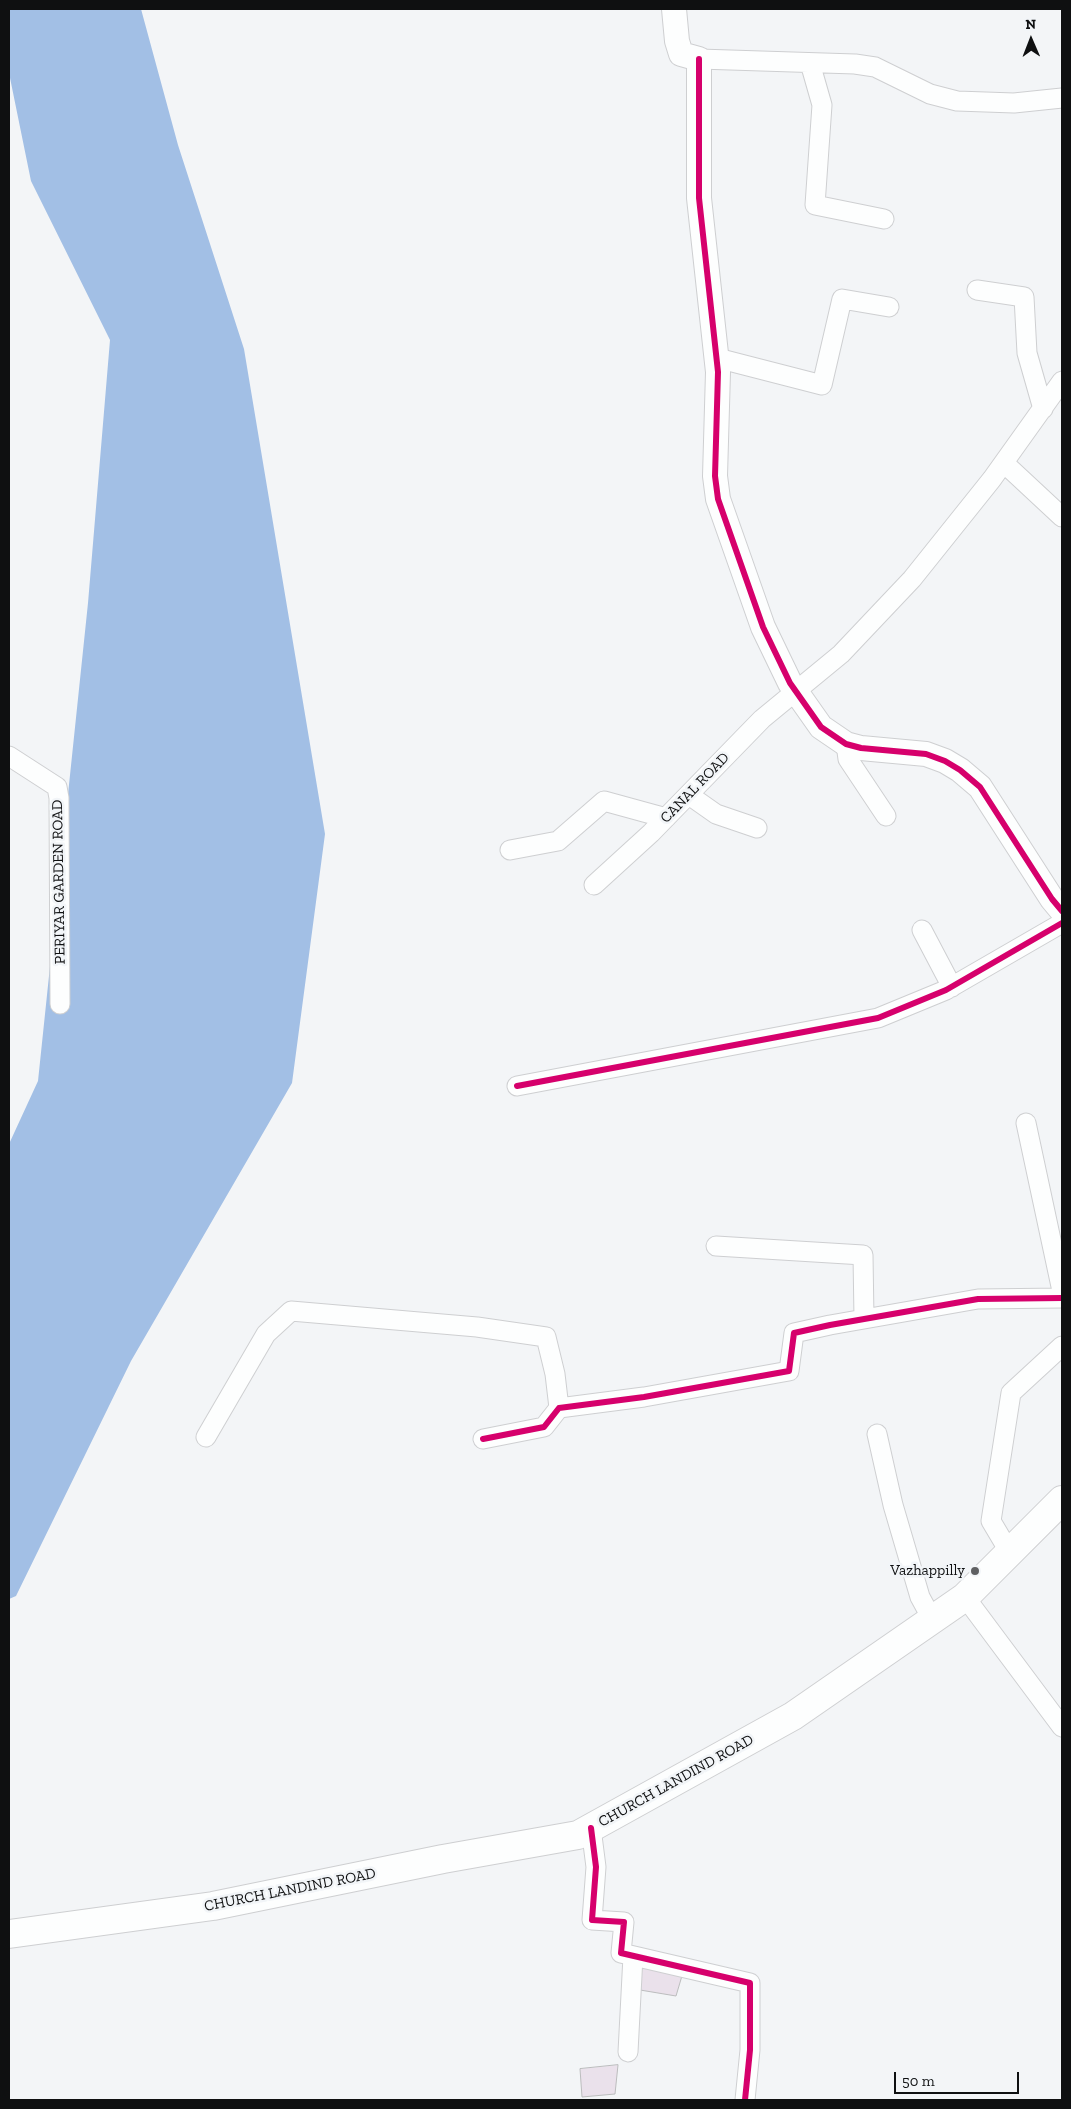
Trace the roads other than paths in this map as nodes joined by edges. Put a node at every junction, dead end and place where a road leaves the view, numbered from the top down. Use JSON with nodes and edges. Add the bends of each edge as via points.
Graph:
{"nodes":[{"id":1,"x":674,"y":9,"type":"edge"},
{"id":2,"x":699,"y":59,"type":"junction"},
{"id":3,"x":810,"y":63,"type":"junction"},
{"id":4,"x":1062,"y":98,"type":"edge"},
{"id":5,"x":884,"y":219,"type":"dead end"},
{"id":6,"x":977,"y":290,"type":"dead end"},
{"id":7,"x":889,"y":308,"type":"dead end"},
{"id":8,"x":716,"y":358,"type":"junction"},
{"id":9,"x":1062,"y":381,"type":"edge"},
{"id":10,"x":1043,"y":409,"type":"junction"},
{"id":11,"x":1004,"y":463,"type":"junction"},
{"id":12,"x":1062,"y":517,"type":"edge"},
{"id":13,"x":796,"y":691,"type":"junction"},
{"id":14,"x":846,"y":744,"type":"junction"},
{"id":15,"x":9,"y":756,"type":"edge"},
{"id":16,"x":689,"y":795,"type":"junction"},
{"id":17,"x":886,"y":816,"type":"dead end"},
{"id":18,"x":666,"y":818,"type":"junction"},
{"id":19,"x":757,"y":828,"type":"dead end"},
{"id":20,"x":510,"y":850,"type":"dead end"},
{"id":21,"x":594,"y":885,"type":"dead end"},
{"id":22,"x":1062,"y":911,"type":"edge"},
{"id":23,"x":1062,"y":924,"type":"edge"},
{"id":24,"x":922,"y":930,"type":"dead end"},
{"id":25,"x":952,"y":986,"type":"junction"},
{"id":26,"x":60,"y":1004,"type":"dead end"},
{"id":27,"x":517,"y":1086,"type":"dead end"},
{"id":28,"x":1026,"y":1122,"type":"dead end"},
{"id":29,"x":716,"y":1246,"type":"dead end"},
{"id":30,"x":1062,"y":1291,"type":"edge"},
{"id":31,"x":1062,"y":1298,"type":"edge"},
{"id":32,"x":864,"y":1319,"type":"junction"},
{"id":33,"x":1062,"y":1346,"type":"edge"},
{"id":34,"x":559,"y":1408,"type":"junction"},
{"id":35,"x":877,"y":1434,"type":"dead end"},
{"id":36,"x":206,"y":1437,"type":"dead end"},
{"id":37,"x":483,"y":1439,"type":"dead end"},
{"id":38,"x":1062,"y":1500,"type":"edge"},
{"id":39,"x":1010,"y":1553,"type":"junction"},
{"id":40,"x":965,"y":1597,"type":"junction"},
{"id":41,"x":932,"y":1620,"type":"junction"},
{"id":42,"x":1062,"y":1727,"type":"edge"},
{"id":43,"x":591,"y":1828,"type":"junction"},
{"id":44,"x":9,"y":1934,"type":"edge"},
{"id":45,"x":633,"y":1956,"type":"junction"},
{"id":46,"x":628,"y":2052,"type":"dead end"},
{"id":47,"x":745,"y":2100,"type":"edge"}],
"edges":[{"from":1,"to":2,"type":"street","via":[[681,54]]},
{"from":2,"to":3,"type":"street"},
{"from":2,"to":8,"type":"street","via":[[699,198]]},
{"from":3,"to":4,"type":"street","via":[[875,67],[930,94],[957,101],[1014,102]]},
{"from":3,"to":5,"type":"street","via":[[822,105],[815,206]]},
{"from":6,"to":10,"type":"street","via":[[1024,296],[1028,353]]},
{"from":7,"to":8,"type":"street","via":[[842,299],[822,385]]},
{"from":8,"to":13,"type":"street","via":[[715,476],[718,499],[763,627]]},
{"from":9,"to":10,"type":"street","name":"CANAL ROAD"},
{"from":10,"to":11,"type":"street","name":"CANAL ROAD"},
{"from":11,"to":12,"type":"street"},
{"from":11,"to":13,"type":"street","name":"CANAL ROAD","via":[[912,579],[841,654]]},
{"from":13,"to":14,"type":"street","via":[[821,728]]},
{"from":13,"to":16,"type":"street","name":"CANAL ROAD","via":[[762,719]]},
{"from":14,"to":17,"type":"street","via":[[848,759]]},
{"from":14,"to":22,"type":"street","via":[[926,754],[960,770],[980,787]]},
{"from":15,"to":26,"type":"street","name":"PERIYAR GARDEN ROAD","via":[[56,787],[59,798]]},
{"from":16,"to":18,"type":"street","name":"CANAL ROAD"},
{"from":16,"to":19,"type":"street","via":[[716,814]]},
{"from":18,"to":20,"type":"street","via":[[604,801],[558,841]]},
{"from":18,"to":21,"type":"street","name":"CANAL ROAD"},
{"from":23,"to":25,"type":"street"},
{"from":24,"to":25,"type":"street"},
{"from":25,"to":27,"type":"street","via":[[878,1018]]},
{"from":28,"to":30,"type":"street"},
{"from":29,"to":32,"type":"street","via":[[862,1255]]},
{"from":31,"to":32,"type":"street","via":[[978,1299]]},
{"from":32,"to":34,"type":"street","via":[[794,1334],[789,1371],[644,1397]]},
{"from":33,"to":39,"type":"street","via":[[1011,1393],[992,1521]]},
{"from":34,"to":36,"type":"street","via":[[546,1337],[477,1327],[291,1311],[266,1334]]},
{"from":34,"to":37,"type":"street","via":[[544,1426]]},
{"from":35,"to":41,"type":"street","via":[[893,1505],[920,1597]]},
{"from":38,"to":39,"type":"main road","name":"CHURCH LANDIND ROAD"},
{"from":39,"to":40,"type":"main road","name":"CHURCH LANDIND ROAD"},
{"from":40,"to":41,"type":"main road","name":"CHURCH LANDIND ROAD"},
{"from":40,"to":42,"type":"street"},
{"from":41,"to":43,"type":"main road","name":"CHURCH LANDIND ROAD","via":[[793,1716]]},
{"from":43,"to":44,"type":"main road","name":"CHURCH LANDIND ROAD","via":[[578,1835],[213,1906]]},
{"from":43,"to":45,"type":"street","via":[[596,1867],[592,1920],[624,1922],[621,1953]]},
{"from":45,"to":46,"type":"street"},
{"from":45,"to":47,"type":"street","via":[[750,1983],[750,2050]]}]}
